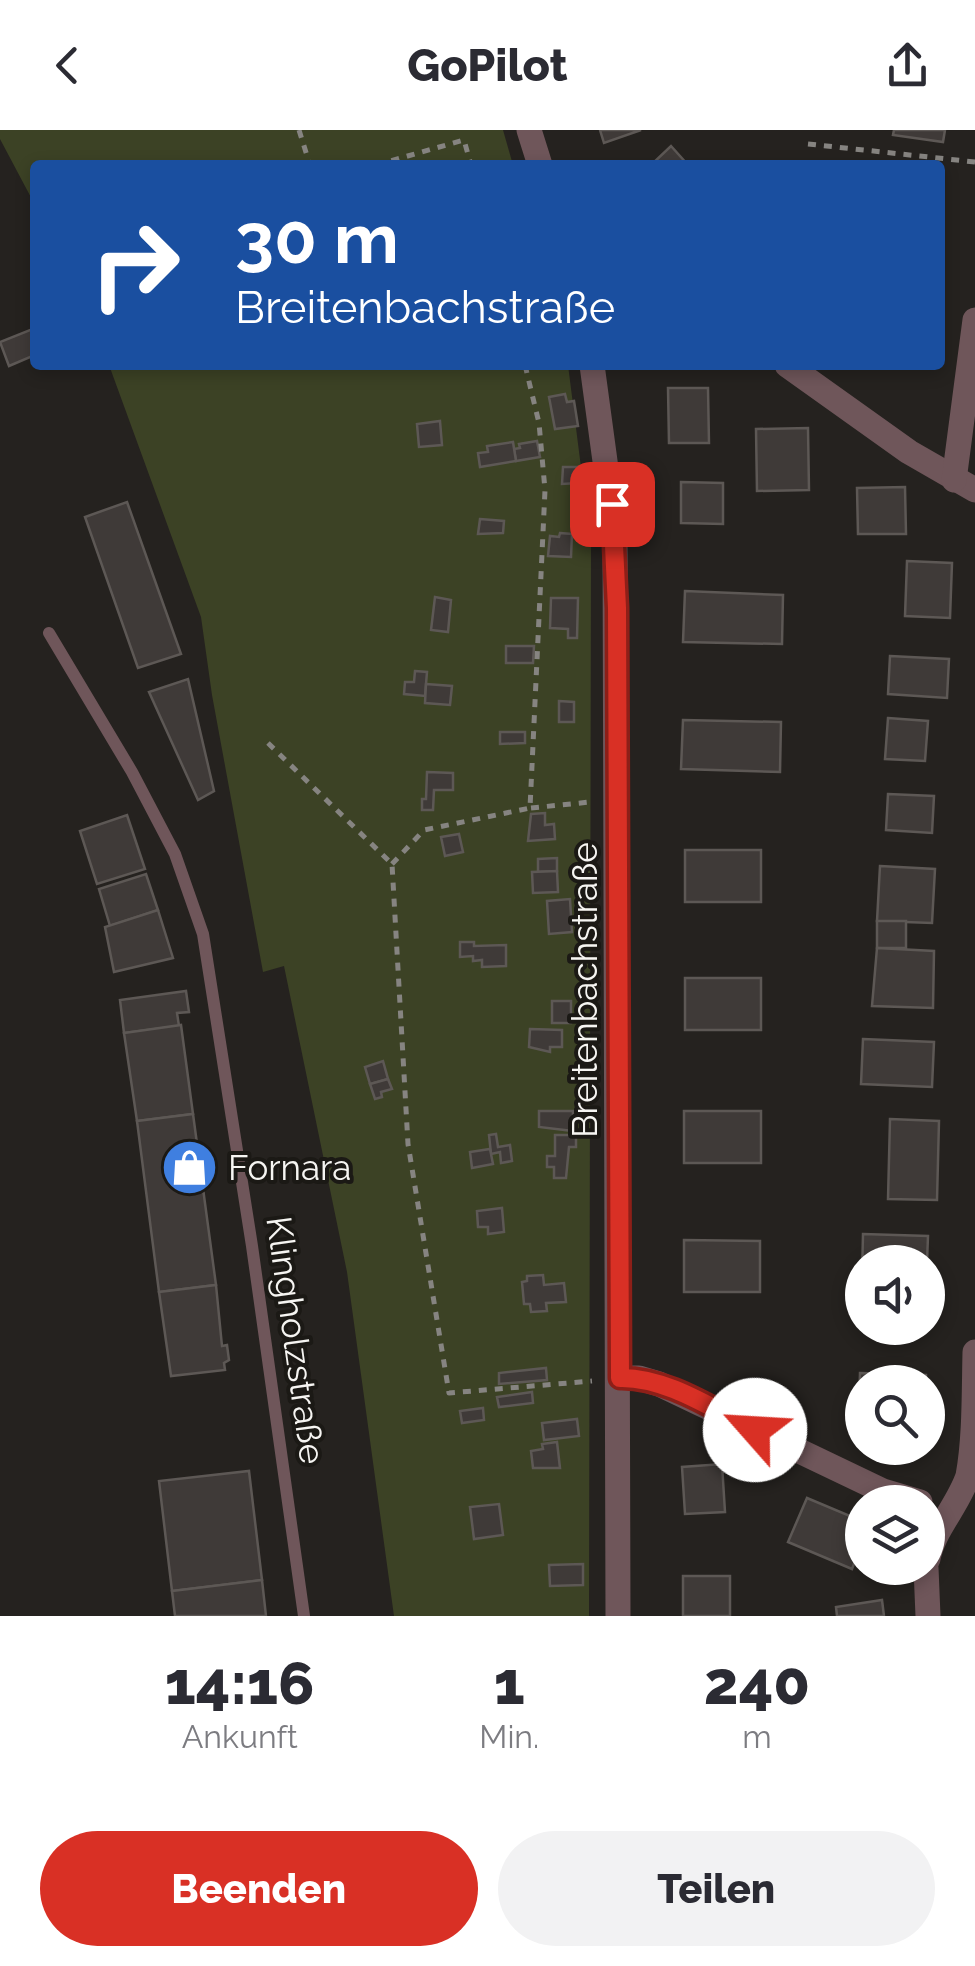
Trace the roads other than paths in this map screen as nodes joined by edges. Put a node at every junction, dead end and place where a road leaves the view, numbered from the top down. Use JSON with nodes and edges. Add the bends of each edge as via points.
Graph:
{"nodes":[{"id":1,"x":529,"y":130,"type":"edge"},
{"id":2,"x":538,"y":160,"type":"edge"},
{"id":3,"x":975,"y":320,"type":"edge"},
{"id":4,"x":593,"y":370,"type":"edge"},
{"id":5,"x":795,"y":370,"type":"edge"},
{"id":6,"x":964,"y":485,"type":"edge"},
{"id":7,"x":49,"y":633,"type":"dead end"},
{"id":8,"x":975,"y":1352,"type":"edge"},
{"id":9,"x":620,"y":1378,"type":"junction"},
{"id":10,"x":870,"y":1485,"type":"edge"},
{"id":11,"x":952,"y":1512,"type":"edge"},
{"id":12,"x":927,"y":1585,"type":"edge"},
{"id":13,"x":304,"y":1616,"type":"edge"},
{"id":14,"x":618,"y":1616,"type":"edge"},
{"id":15,"x":928,"y":1616,"type":"edge"}],
"edges":[{"from":1,"to":2,"type":"street"},
{"from":3,"to":6,"type":"street"},
{"from":4,"to":9,"type":"street","name":"Breitenbachstraße","via":[[616,535]]},
{"from":5,"to":6,"type":"street"},
{"from":7,"to":13,"type":"lane","name":"Klingholzstraße","via":[[174,854],[203,934]]},
{"from":8,"to":11,"type":"street","via":[[972,1458]]},
{"from":9,"to":10,"type":"street","via":[[659,1384]]},
{"from":9,"to":14,"type":"street","name":"Breitenbachstraße"},
{"from":12,"to":15,"type":"street"}]}
